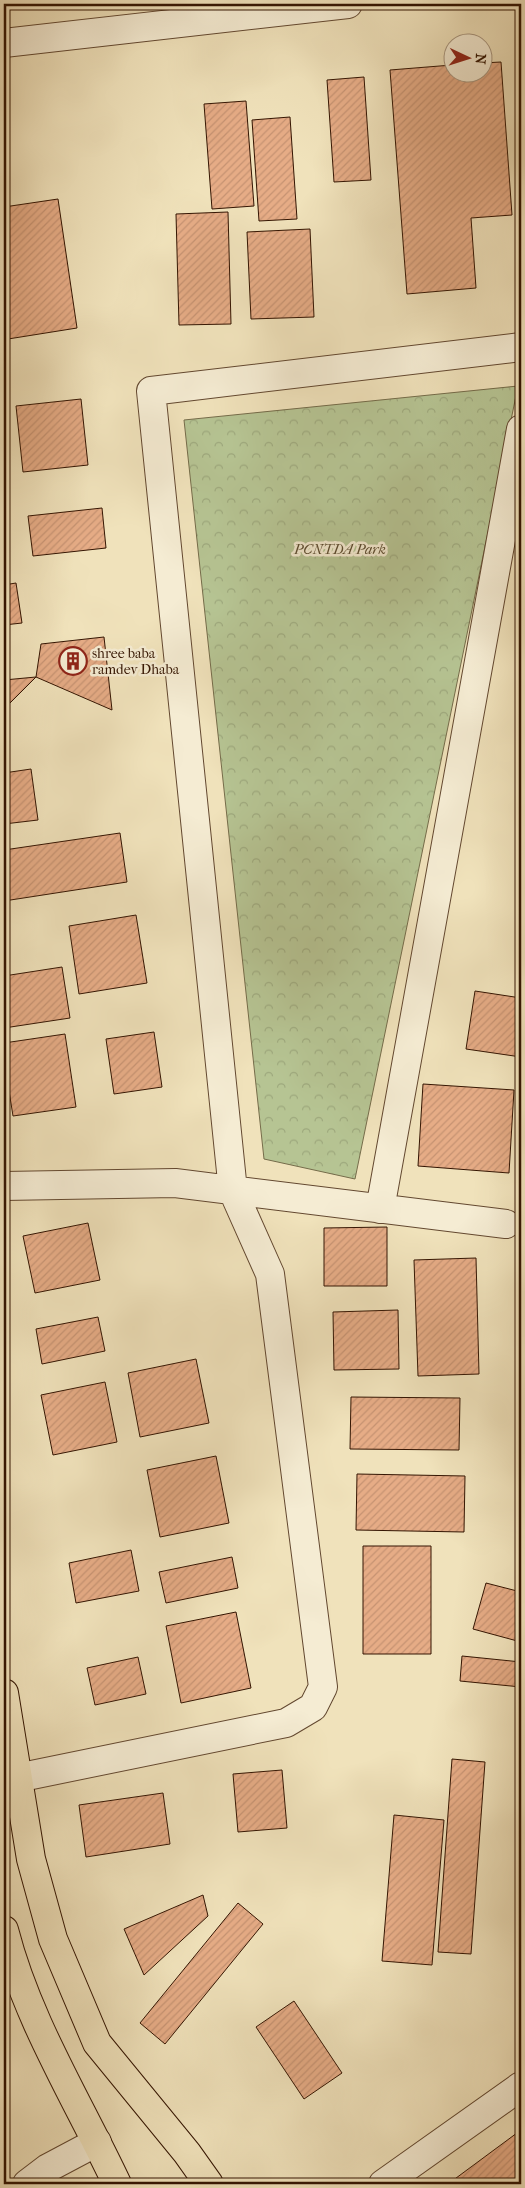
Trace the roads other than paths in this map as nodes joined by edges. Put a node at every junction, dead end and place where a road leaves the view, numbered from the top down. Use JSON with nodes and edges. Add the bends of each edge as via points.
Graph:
{"nodes":[{"id":1,"x":348,"y":4,"type":"edge"},
{"id":2,"x":4,"y":43,"type":"edge"},
{"id":3,"x":521,"y":347,"type":"edge"},
{"id":4,"x":521,"y":429,"type":"edge"},
{"id":5,"x":4,"y":1186,"type":"edge"},
{"id":6,"x":234,"y":1191,"type":"junction"},
{"id":7,"x":380,"y":1209,"type":"junction"},
{"id":8,"x":506,"y":1224,"type":"dead end"},
{"id":9,"x":4,"y":1692,"type":"edge"},
{"id":10,"x":17,"y":1778,"type":"junction"},
{"id":11,"x":4,"y":1930,"type":"edge"},
{"id":12,"x":521,"y":2086,"type":"edge"},
{"id":13,"x":97,"y":2142,"type":"junction"},
{"id":14,"x":27,"y":2184,"type":"edge"},
{"id":15,"x":117,"y":2184,"type":"edge"},
{"id":16,"x":209,"y":2184,"type":"edge"},
{"id":17,"x":383,"y":2184,"type":"edge"}],
"edges":[{"from":1,"to":2,"type":"street"},
{"from":3,"to":6,"type":"street","via":[[151,391]]},
{"from":4,"to":7,"type":"street"},
{"from":5,"to":6,"type":"street","via":[[175,1184]]},
{"from":6,"to":7,"type":"street"},
{"from":6,"to":10,"type":"street","via":[[270,1274],[323,1687],[313,1707],[286,1723]]},
{"from":7,"to":8,"type":"street"},
{"from":9,"to":10,"type":"main road"},
{"from":10,"to":16,"type":"main road","via":[[31,1859],[54,1939],[97,2043]]},
{"from":11,"to":13,"type":"main road","via":[[14,1970]]},
{"from":12,"to":17,"type":"street"},
{"from":13,"to":14,"type":"street","via":[[48,2168]]},
{"from":13,"to":15,"type":"main road"}]}
